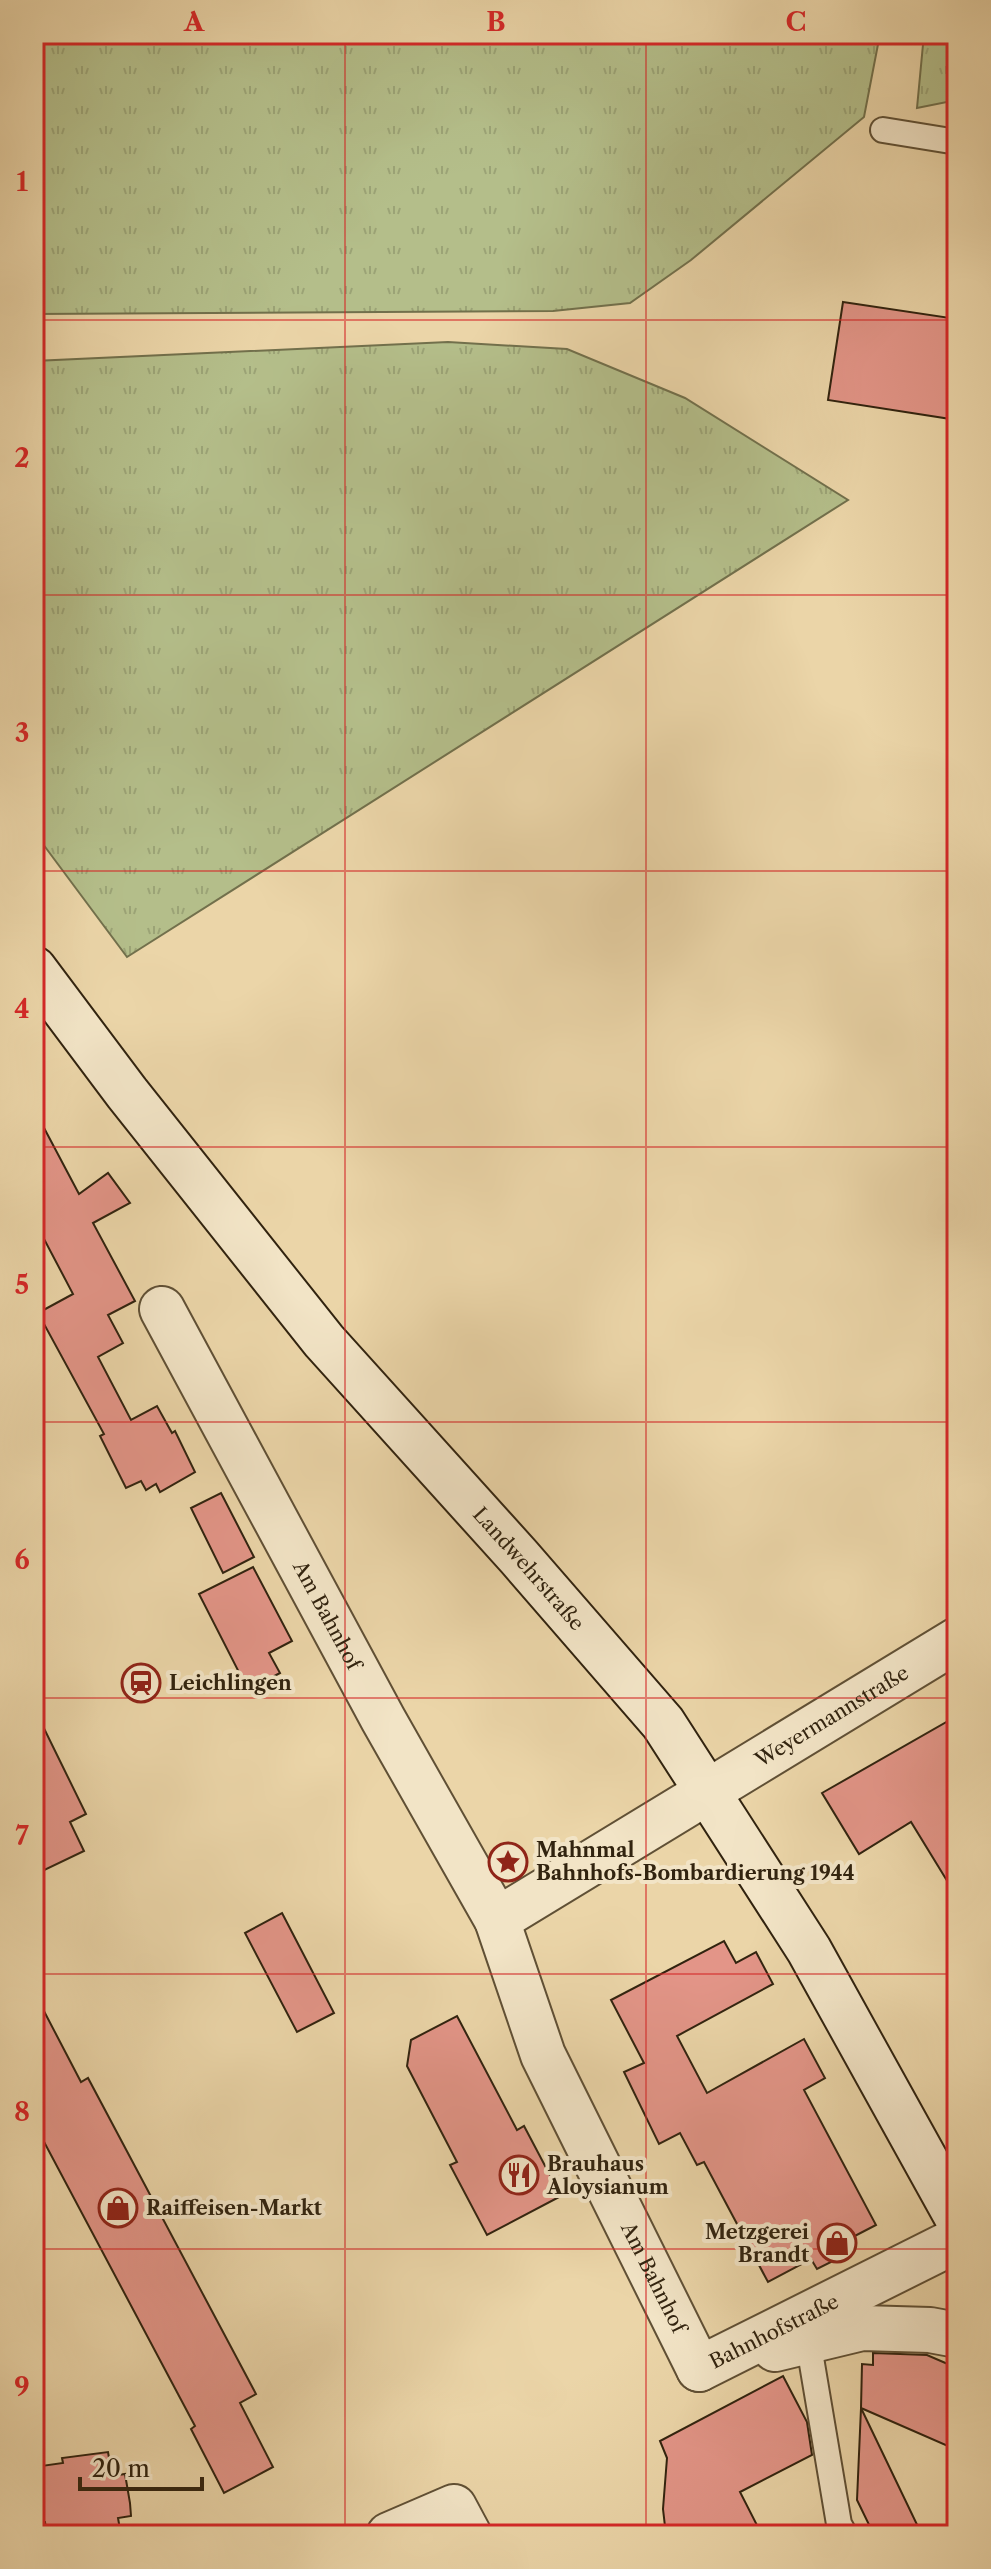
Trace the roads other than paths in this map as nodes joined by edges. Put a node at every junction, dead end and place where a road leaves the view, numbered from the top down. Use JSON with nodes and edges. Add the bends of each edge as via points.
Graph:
{"nodes":[{"id":1,"x":883,"y":130,"type":"dead end"},
{"id":2,"x":957,"y":142,"type":"edge"},
{"id":3,"x":34,"y":969,"type":"edge"},
{"id":4,"x":162,"y":1309,"type":"dead end"},
{"id":5,"x":957,"y":1640,"type":"edge"},
{"id":6,"x":709,"y":1793,"type":"junction"},
{"id":7,"x":497,"y":1920,"type":"junction"},
{"id":8,"x":957,"y":2217,"type":"edge"},
{"id":9,"x":957,"y":2240,"type":"edge"},
{"id":10,"x":803,"y":2329,"type":"junction"},
{"id":11,"x":957,"y":2335,"type":"edge"},
{"id":12,"x":699,"y":2369,"type":"joint"},
{"id":13,"x":461,"y":2521,"type":"edge"},
{"id":14,"x":389,"y":2535,"type":"edge"},
{"id":15,"x":845,"y":2535,"type":"edge"}],
"edges":[{"from":1,"to":2,"type":"lane"},
{"from":3,"to":6,"type":"street","name":"Landwehrstraße","via":[[324,1341],[663,1723]]},
{"from":4,"to":7,"type":"street","name":"Am Bahnhof"},
{"from":5,"to":6,"type":"street","name":"Weyermannstraße"},
{"from":6,"to":7,"type":"street"},
{"from":6,"to":8,"type":"street","name":"Landwehrstraße","via":[[809,1950]]},
{"from":7,"to":12,"type":"street","name":"Am Bahnhof","via":[[543,2055]]},
{"from":9,"to":10,"type":"street","name":"Bahnhofstraße"},
{"from":10,"to":11,"type":"street","name":"Bahnhofstraße"},
{"from":10,"to":12,"type":"street","name":"Bahnhofstraße"},
{"from":10,"to":15,"type":"lane"},
{"from":13,"to":14,"type":"street"}]}
